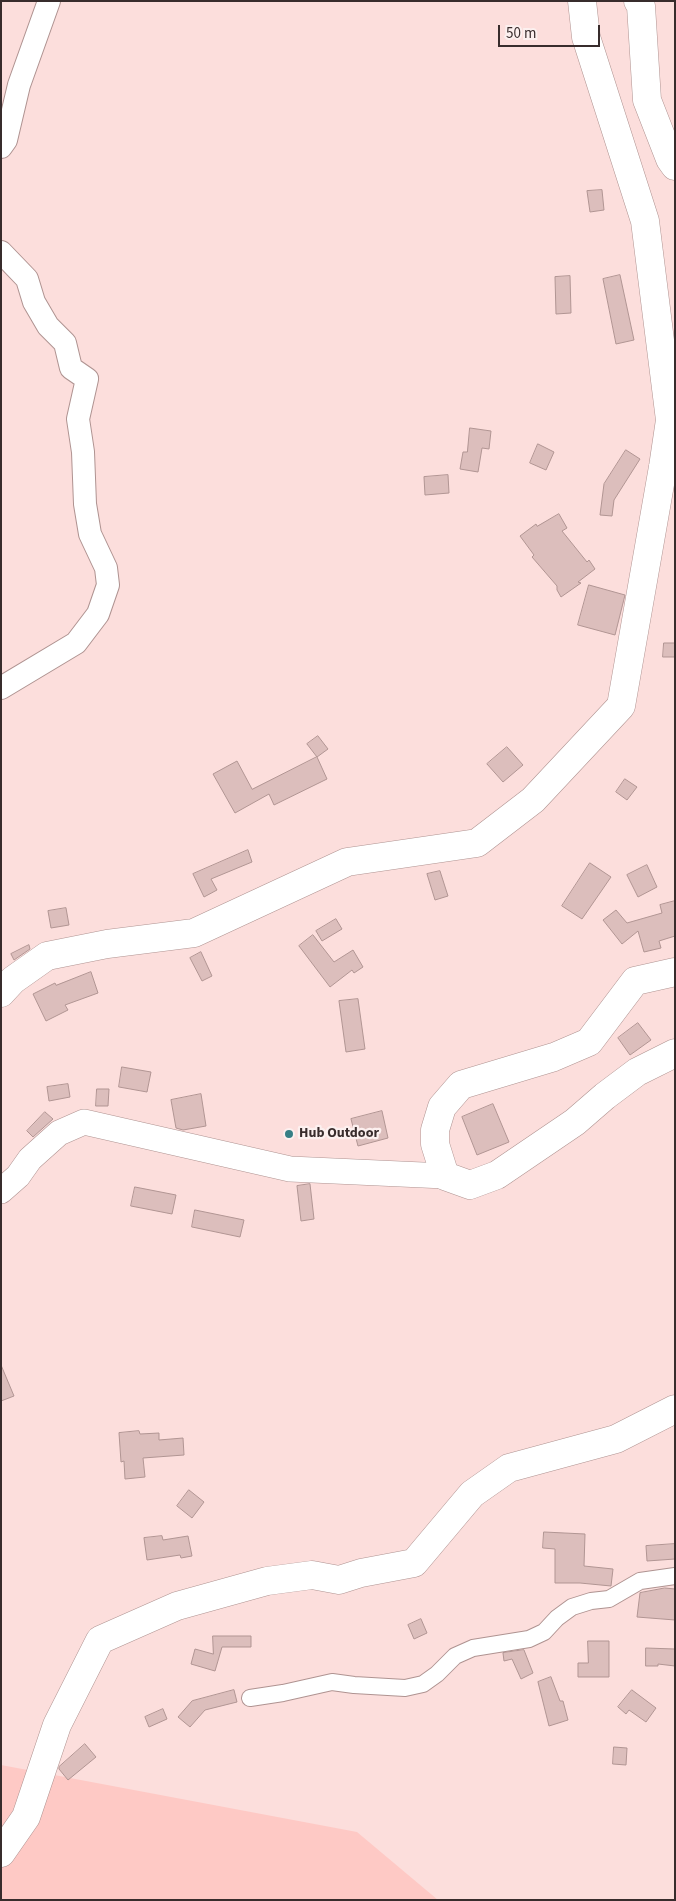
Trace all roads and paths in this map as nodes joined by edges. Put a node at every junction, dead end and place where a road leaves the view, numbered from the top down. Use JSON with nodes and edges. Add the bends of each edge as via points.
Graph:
{"nodes":[{"id":1,"x":49,"y":1,"type":"edge"},
{"id":2,"x":582,"y":1,"type":"edge"},
{"id":3,"x":638,"y":1,"type":"edge"},
{"id":4,"x":1,"y":147,"type":"edge"},
{"id":5,"x":675,"y":166,"type":"edge"},
{"id":6,"x":1,"y":252,"type":"edge"},
{"id":7,"x":1,"y":688,"type":"edge"},
{"id":8,"x":675,"y":972,"type":"edge"},
{"id":9,"x":1,"y":993,"type":"edge"},
{"id":10,"x":675,"y":1053,"type":"edge"},
{"id":11,"x":445,"y":1176,"type":"junction"},
{"id":12,"x":1,"y":1191,"type":"edge"},
{"id":13,"x":675,"y":1409,"type":"edge"},
{"id":14,"x":675,"y":1576,"type":"edge"},
{"id":15,"x":250,"y":1698,"type":"dead end"},
{"id":16,"x":1,"y":1853,"type":"edge"}],
"edges":[{"from":1,"to":4,"type":"street","via":[[19,85],[6,140]]},
{"from":2,"to":9,"type":"highway","via":[[586,37],[645,222],[670,420],[620,706],[533,800],[477,843],[347,862],[194,933],[107,944],[47,956],[13,980]]},
{"from":3,"to":5,"type":"highway","via":[[641,6],[647,100]]},
{"from":6,"to":7,"type":"street","via":[[27,279],[34,302],[48,326],[65,343],[70,368],[87,379],[78,419],[86,504],[90,534],[106,568],[108,585],[98,614],[76,643]]},
{"from":8,"to":11,"type":"highway","via":[[635,981],[589,1042],[554,1057],[461,1085],[442,1107],[435,1130],[435,1144]]},
{"from":10,"to":11,"type":"highway","via":[[637,1072],[575,1122],[496,1174],[470,1185]]},
{"from":11,"to":12,"type":"main road","via":[[290,1169],[84,1122],[60,1133]]},
{"from":13,"to":16,"type":"highway","via":[[616,1439],[509,1468],[472,1494],[414,1563],[339,1580],[312,1575],[267,1581],[177,1606],[100,1640],[57,1724],[26,1817]]},
{"from":14,"to":15,"type":"street","via":[[640,1581],[609,1599],[572,1607],[544,1632],[529,1640],[473,1648],[454,1656],[423,1684],[406,1688],[332,1682]]}]}
